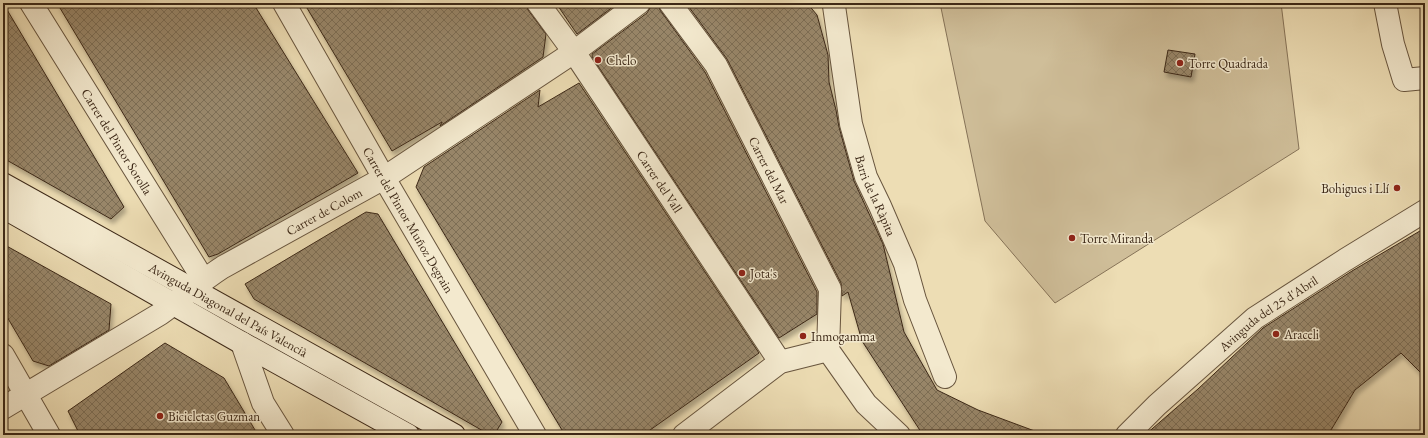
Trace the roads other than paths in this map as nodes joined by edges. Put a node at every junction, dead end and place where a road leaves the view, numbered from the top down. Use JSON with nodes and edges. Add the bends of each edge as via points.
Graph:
{"nodes":[{"id":1,"x":31,"y":3,"type":"edge"},
{"id":2,"x":284,"y":3,"type":"edge"},
{"id":3,"x":538,"y":3,"type":"edge"},
{"id":4,"x":638,"y":3,"type":"edge"},
{"id":5,"x":670,"y":3,"type":"edge"},
{"id":6,"x":1386,"y":3,"type":"edge"},
{"id":7,"x":834,"y":6,"type":"dead end"},
{"id":8,"x":574,"y":52,"type":"junction"},
{"id":9,"x":1425,"y":78,"type":"edge"},
{"id":10,"x":384,"y":178,"type":"junction"},
{"id":11,"x":3,"y":184,"type":"edge"},
{"id":12,"x":3,"y":207,"type":"edge"},
{"id":13,"x":1425,"y":211,"type":"edge"},
{"id":14,"x":198,"y":284,"type":"junction"},
{"id":15,"x":174,"y":304,"type":"junction"},
{"id":16,"x":242,"y":343,"type":"junction"},
{"id":17,"x":828,"y":350,"type":"junction"},
{"id":18,"x":3,"y":355,"type":"edge"},
{"id":19,"x":780,"y":362,"type":"junction"},
{"id":20,"x":945,"y":377,"type":"dead end"},
{"id":21,"x":25,"y":394,"type":"junction"},
{"id":22,"x":3,"y":408,"type":"edge"},
{"id":23,"x":49,"y":435,"type":"edge"},
{"id":24,"x":283,"y":435,"type":"edge"},
{"id":25,"x":408,"y":435,"type":"edge"},
{"id":26,"x":454,"y":435,"type":"edge"},
{"id":27,"x":535,"y":435,"type":"edge"},
{"id":28,"x":684,"y":435,"type":"edge"},
{"id":29,"x":899,"y":435,"type":"edge"},
{"id":30,"x":1127,"y":435,"type":"edge"}],
"edges":[{"from":1,"to":14,"type":"street","name":"Carrer del Pintor Sorolla"},
{"from":2,"to":10,"type":"street","name":"Carrer del Pintor Muñoz Degrain"},
{"from":3,"to":8,"type":"street","name":"Carrer del Vall"},
{"from":4,"to":8,"type":"street","name":"Carrer de Colom"},
{"from":5,"to":17,"type":"street","name":"Carrer del Mar","via":[[716,65],[830,289]]},
{"from":6,"to":9,"type":"street","via":[[1393,44],[1404,80]]},
{"from":7,"to":20,"type":"street","name":"Barri de la Ràpita","via":[[851,124],[866,177],[905,264],[915,300]]},
{"from":8,"to":10,"type":"street","name":"Carrer de Colom"},
{"from":8,"to":19,"type":"street","name":"Carrer del Vall"},
{"from":10,"to":14,"type":"street","name":"Carrer de Colom","via":[[223,267]]},
{"from":10,"to":27,"type":"street","name":"Carrer del Pintor Muñoz Degrain"},
{"from":11,"to":14,"type":"street","name":"Avinguda Diagonal del País Valencià"},
{"from":12,"to":15,"type":"street","name":"Avinguda Diagonal del País Valencià"},
{"from":13,"to":30,"type":"street","name":"Avinguda del 25 d'Abril","via":[[1256,318],[1157,405]]},
{"from":14,"to":15,"type":"street","name":"Carrer de Colom"},
{"from":14,"to":26,"type":"street","name":"Avinguda Diagonal del País Valencià"},
{"from":15,"to":16,"type":"street","name":"Avinguda Diagonal del País Valencià"},
{"from":15,"to":21,"type":"street","name":"Carrer de Colom"},
{"from":16,"to":24,"type":"street","via":[[263,403]]},
{"from":16,"to":25,"type":"street","name":"Avinguda Diagonal del País Valencià"},
{"from":17,"to":19,"type":"street"},
{"from":17,"to":29,"type":"street","via":[[866,404]]},
{"from":18,"to":21,"type":"street"},
{"from":19,"to":28,"type":"street"},
{"from":21,"to":22,"type":"street","name":"Carrer de Colom"},
{"from":21,"to":23,"type":"street"}]}
